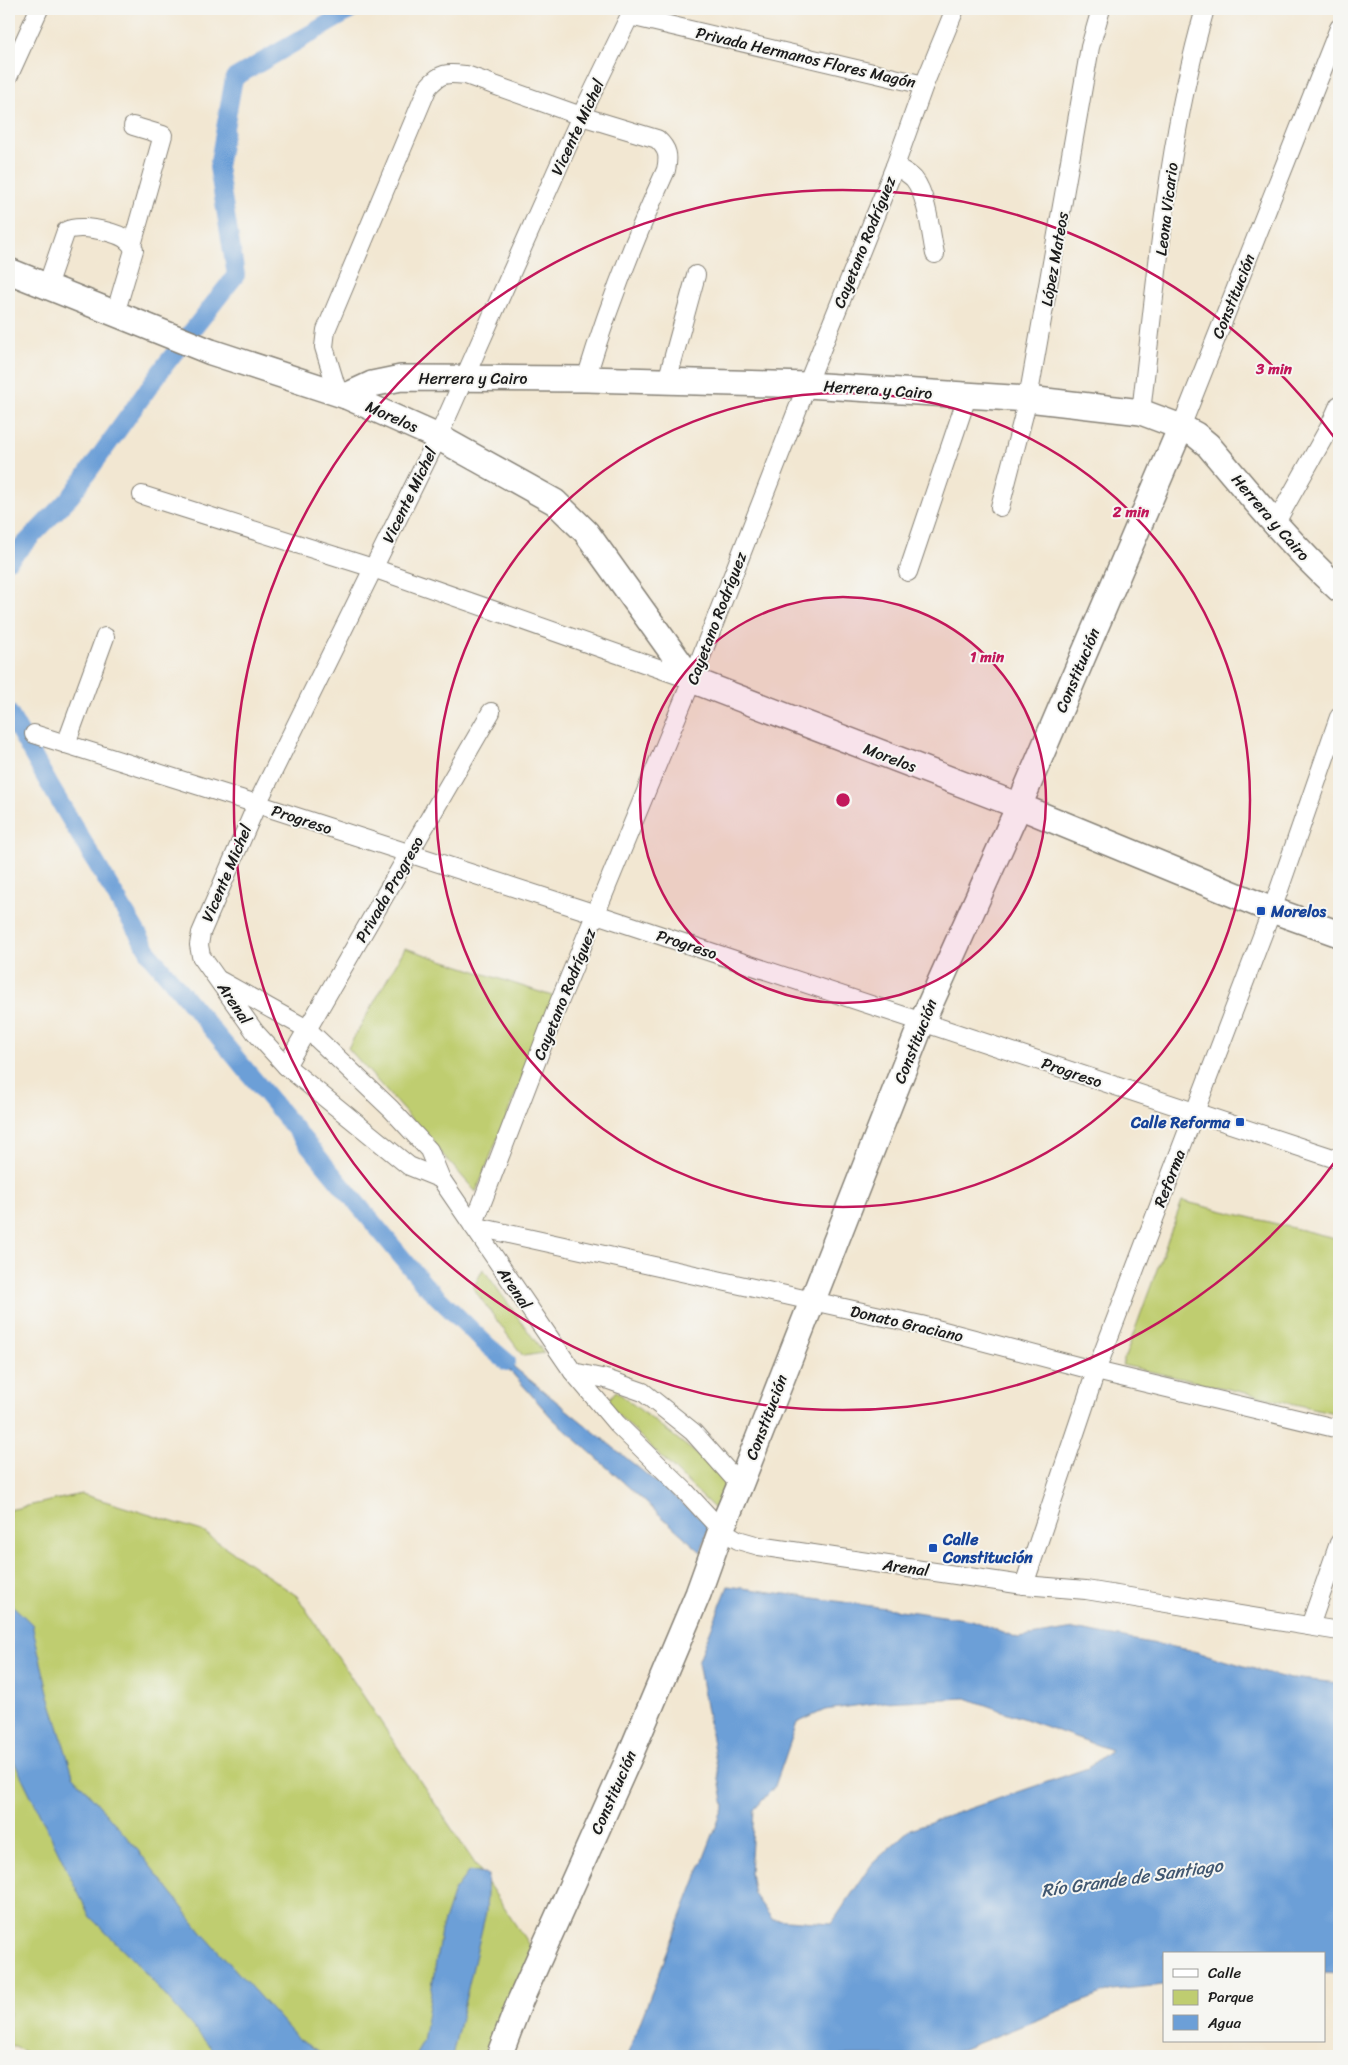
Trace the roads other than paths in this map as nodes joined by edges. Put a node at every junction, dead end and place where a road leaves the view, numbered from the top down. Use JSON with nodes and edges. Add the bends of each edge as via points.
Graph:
{"nodes":[{"id":1,"x":39,"y":9,"type":"edge"},
{"id":2,"x":955,"y":9,"type":"edge"},
{"id":3,"x":1101,"y":9,"type":"edge"},
{"id":4,"x":1205,"y":9,"type":"edge"},
{"id":5,"x":631,"y":12,"type":"edge"},
{"id":6,"x":1339,"y":28,"type":"edge"},
{"id":7,"x":9,"y":75,"type":"edge"},
{"id":8,"x":924,"y":85,"type":"junction"},
{"id":9,"x":581,"y":116,"type":"junction"},
{"id":10,"x":133,"y":126,"type":"dead end"},
{"id":11,"x":895,"y":166,"type":"junction"},
{"id":12,"x":132,"y":245,"type":"junction"},
{"id":13,"x":935,"y":254,"type":"dead end"},
{"id":14,"x":9,"y":271,"type":"edge"},
{"id":15,"x":696,"y":275,"type":"dead end"},
{"id":16,"x":47,"y":286,"type":"junction"},
{"id":17,"x":115,"y":314,"type":"junction"},
{"id":18,"x":465,"y":378,"type":"junction"},
{"id":19,"x":586,"y":379,"type":"junction"},
{"id":20,"x":668,"y":381,"type":"junction"},
{"id":21,"x":806,"y":385,"type":"junction"},
{"id":22,"x":342,"y":394,"type":"junction"},
{"id":23,"x":968,"y":394,"type":"junction"},
{"id":24,"x":1028,"y":399,"type":"junction"},
{"id":25,"x":1339,"y":405,"type":"edge"},
{"id":26,"x":1141,"y":412,"type":"junction"},
{"id":27,"x":1181,"y":427,"type":"junction"},
{"id":28,"x":438,"y":437,"type":"junction"},
{"id":29,"x":142,"y":495,"type":"dead end"},
{"id":30,"x":1000,"y":507,"type":"dead end"},
{"id":31,"x":1275,"y":524,"type":"junction"},
{"id":32,"x":373,"y":568,"type":"junction"},
{"id":33,"x":908,"y":572,"type":"dead end"},
{"id":34,"x":1339,"y":589,"type":"edge"},
{"id":35,"x":105,"y":637,"type":"dead end"},
{"id":36,"x":692,"y":680,"type":"junction"},
{"id":37,"x":491,"y":712,"type":"dead end"},
{"id":38,"x":1339,"y":717,"type":"edge"},
{"id":39,"x":34,"y":734,"type":"dead end"},
{"id":40,"x":66,"y":744,"type":"junction"},
{"id":41,"x":256,"y":804,"type":"junction"},
{"id":42,"x":1019,"y":806,"type":"junction"},
{"id":43,"x":410,"y":854,"type":"junction"},
{"id":44,"x":1272,"y":910,"type":"junction"},
{"id":45,"x":596,"y":914,"type":"junction"},
{"id":46,"x":1339,"y":934,"type":"edge"},
{"id":47,"x":217,"y":978,"type":"junction"},
{"id":48,"x":922,"y":1022,"type":"junction"},
{"id":49,"x":307,"y":1029,"type":"junction"},
{"id":50,"x":286,"y":1066,"type":"junction"},
{"id":51,"x":1193,"y":1114,"type":"junction"},
{"id":52,"x":1339,"y":1160,"type":"edge"},
{"id":53,"x":441,"y":1179,"type":"junction"},
{"id":54,"x":473,"y":1226,"type":"junction"},
{"id":55,"x":811,"y":1300,"type":"junction"},
{"id":56,"x":1096,"y":1371,"type":"junction"},
{"id":57,"x":573,"y":1372,"type":"junction"},
{"id":58,"x":1339,"y":1429,"type":"edge"},
{"id":59,"x":740,"y":1486,"type":"junction"},
{"id":60,"x":721,"y":1530,"type":"junction"},
{"id":61,"x":1339,"y":1543,"type":"edge"},
{"id":62,"x":1024,"y":1584,"type":"junction"},
{"id":63,"x":1310,"y":1626,"type":"junction"},
{"id":64,"x":1339,"y":1631,"type":"edge"},
{"id":65,"x":499,"y":2056,"type":"edge"}],
"edges":[{"from":1,"to":7,"type":"street"},
{"from":2,"to":8,"type":"street","name":"Cayetano Rodríguez"},
{"from":3,"to":24,"type":"street","name":"López Mateos","via":[[1090,47]]},
{"from":4,"to":26,"type":"street","name":"Leona Vicario","via":[[1173,148]]},
{"from":5,"to":8,"type":"street","name":"Privada Hermanos Flores Magón"},
{"from":5,"to":9,"type":"street","name":"Vicente Michel"},
{"from":6,"to":27,"type":"street","name":"Constitución"},
{"from":8,"to":11,"type":"street","name":"Cayetano Rodríguez"},
{"from":9,"to":18,"type":"street","name":"Vicente Michel"},
{"from":9,"to":19,"type":"street","via":[[658,139],[666,146],[669,158],[607,310]]},
{"from":9,"to":22,"type":"street","via":[[466,74],[448,73],[436,77],[428,87],[326,330],[324,347]]},
{"from":10,"to":12,"type":"street","via":[[163,135]]},
{"from":11,"to":13,"type":"street","via":[[916,181]]},
{"from":11,"to":21,"type":"street","name":"Cayetano Rodríguez"},
{"from":12,"to":16,"type":"street","via":[[117,235],[72,228],[63,236]]},
{"from":12,"to":17,"type":"street","via":[[133,256]]},
{"from":14,"to":16,"type":"street","name":"Morelos"},
{"from":15,"to":20,"type":"street"},
{"from":16,"to":17,"type":"street","name":"Morelos"},
{"from":17,"to":22,"type":"street","name":"Morelos","via":[[211,352]]},
{"from":18,"to":19,"type":"street","name":"Herrera y Cairo"},
{"from":18,"to":22,"type":"street","name":"Herrera y Cairo","via":[[401,378]]},
{"from":18,"to":28,"type":"street","name":"Vicente Michel"},
{"from":19,"to":20,"type":"street","name":"Herrera y Cairo"},
{"from":20,"to":21,"type":"street","name":"Herrera y Cairo"},
{"from":21,"to":23,"type":"street","name":"Herrera y Cairo"},
{"from":21,"to":36,"type":"street","name":"Cayetano Rodríguez"},
{"from":22,"to":28,"type":"street","name":"Morelos"},
{"from":23,"to":24,"type":"street","name":"Herrera y Cairo"},
{"from":23,"to":33,"type":"street"},
{"from":24,"to":26,"type":"street","name":"Herrera y Cairo"},
{"from":24,"to":30,"type":"street","name":"López Mateos"},
{"from":25,"to":31,"type":"street"},
{"from":26,"to":27,"type":"street","name":"Herrera y Cairo"},
{"from":27,"to":31,"type":"street","name":"Herrera y Cairo","via":[[1208,445]]},
{"from":27,"to":42,"type":"street","name":"Constitución"},
{"from":28,"to":32,"type":"street","name":"Vicente Michel"},
{"from":28,"to":36,"type":"street","name":"Morelos","via":[[555,502],[586,532]]},
{"from":29,"to":32,"type":"street","name":"Morelos"},
{"from":31,"to":34,"type":"street","name":"Herrera y Cairo"},
{"from":32,"to":36,"type":"street","name":"Morelos"},
{"from":32,"to":41,"type":"street","name":"Vicente Michel"},
{"from":35,"to":40,"type":"street"},
{"from":36,"to":42,"type":"street","name":"Morelos"},
{"from":36,"to":45,"type":"street","name":"Cayetano Rodríguez"},
{"from":37,"to":43,"type":"street","name":"Privada Progreso"},
{"from":38,"to":44,"type":"street","name":"Reforma"},
{"from":39,"to":40,"type":"street","name":"Progreso"},
{"from":40,"to":41,"type":"street","name":"Progreso"},
{"from":41,"to":43,"type":"street","name":"Progreso"},
{"from":41,"to":47,"type":"street","name":"Vicente Michel","via":[[200,933],[198,945],[201,956]]},
{"from":42,"to":44,"type":"street","name":"Morelos"},
{"from":42,"to":48,"type":"street","name":"Constitución"},
{"from":43,"to":45,"type":"street","name":"Progreso"},
{"from":43,"to":49,"type":"street","name":"Privada Progreso"},
{"from":44,"to":46,"type":"street","name":"Morelos"},
{"from":44,"to":51,"type":"street","name":"Reforma"},
{"from":45,"to":48,"type":"street","name":"Progreso"},
{"from":45,"to":54,"type":"street","name":"Cayetano Rodríguez"},
{"from":47,"to":49,"type":"street","name":"Arenal"},
{"from":47,"to":50,"type":"street","name":"Arenal","via":[[255,1032]]},
{"from":48,"to":51,"type":"street","name":"Progreso"},
{"from":48,"to":55,"type":"street","name":"Constitución"},
{"from":49,"to":50,"type":"street","name":"Privada Progreso"},
{"from":49,"to":53,"type":"street","name":"Arenal","via":[[429,1150]]},
{"from":50,"to":53,"type":"street","name":"Arenal","via":[[409,1166]]},
{"from":51,"to":52,"type":"street","name":"Progreso"},
{"from":51,"to":56,"type":"street","name":"Reforma"},
{"from":53,"to":54,"type":"street","name":"Arenal"},
{"from":54,"to":55,"type":"street","name":"Donato Graciano"},
{"from":54,"to":57,"type":"street","name":"Arenal"},
{"from":55,"to":56,"type":"street","name":"Donato Graciano","via":[[921,1324]]},
{"from":55,"to":59,"type":"street","name":"Constitución"},
{"from":56,"to":58,"type":"street","name":"Donato Graciano"},
{"from":56,"to":62,"type":"street","name":"Reforma"},
{"from":57,"to":59,"type":"street","via":[[606,1378],[643,1392],[693,1432]]},
{"from":57,"to":60,"type":"street","name":"Arenal","via":[[617,1424]]},
{"from":59,"to":60,"type":"street","name":"Constitución"},
{"from":60,"to":62,"type":"street","name":"Arenal","via":[[738,1540],[759,1546]]},
{"from":60,"to":65,"type":"street","name":"Constitución","via":[[698,1594],[628,1760],[520,2001]]},
{"from":61,"to":63,"type":"street"},
{"from":62,"to":63,"type":"street","name":"Arenal","via":[[1086,1590]]},
{"from":63,"to":64,"type":"street","name":"Arenal"}]}
